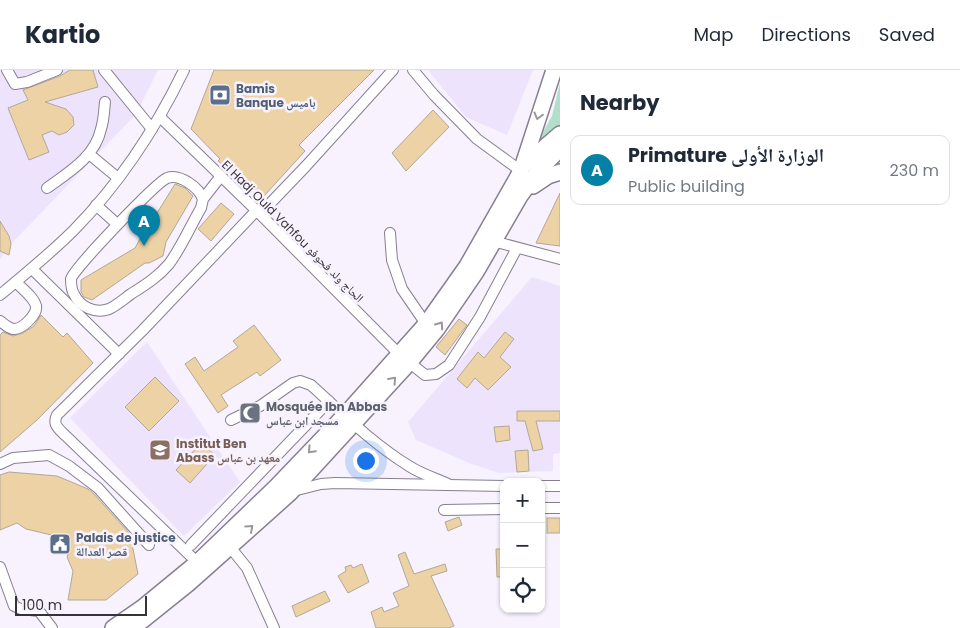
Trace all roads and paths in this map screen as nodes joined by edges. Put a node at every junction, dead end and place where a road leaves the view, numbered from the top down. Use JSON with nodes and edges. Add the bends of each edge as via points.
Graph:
{"nodes":[{"id":1,"x":7,"y":70,"type":"edge"},
{"id":2,"x":57,"y":70,"type":"edge"},
{"id":3,"x":104,"y":70,"type":"edge"},
{"id":4,"x":184,"y":70,"type":"edge"},
{"id":5,"x":393,"y":70,"type":"edge"},
{"id":6,"x":413,"y":70,"type":"edge"},
{"id":7,"x":554,"y":70,"type":"edge"},
{"id":8,"x":105,"y":102,"type":"dead end"},
{"id":9,"x":160,"y":117,"type":"junction"},
{"id":10,"x":152,"y":129,"type":"junction"},
{"id":11,"x":560,"y":134,"type":"edge"},
{"id":12,"x":560,"y":149,"type":"edge"},
{"id":13,"x":89,"y":154,"type":"junction"},
{"id":14,"x":523,"y":168,"type":"junction"},
{"id":15,"x":560,"y":172,"type":"edge"},
{"id":16,"x":221,"y":176,"type":"junction"},
{"id":17,"x":118,"y":178,"type":"junction"},
{"id":18,"x":47,"y":188,"type":"dead end"},
{"id":19,"x":520,"y":196,"type":"junction"},
{"id":20,"x":203,"y":199,"type":"junction"},
{"id":21,"x":96,"y":205,"type":"junction"},
{"id":22,"x":258,"y":212,"type":"junction"},
{"id":23,"x":117,"y":224,"type":"junction"},
{"id":24,"x":390,"y":233,"type":"dead end"},
{"id":25,"x":488,"y":239,"type":"junction"},
{"id":26,"x":517,"y":248,"type":"junction"},
{"id":27,"x":556,"y":258,"type":"edge"},
{"id":28,"x":560,"y":267,"type":"edge"},
{"id":29,"x":32,"y":269,"type":"junction"},
{"id":30,"x":16,"y":282,"type":"junction"},
{"id":31,"x":0,"y":296,"type":"edge"},
{"id":32,"x":0,"y":320,"type":"edge"},
{"id":33,"x":426,"y":324,"type":"junction"},
{"id":34,"x":119,"y":354,"type":"junction"},
{"id":35,"x":404,"y":359,"type":"junction"},
{"id":36,"x":329,"y":401,"type":"junction"},
{"id":37,"x":350,"y":419,"type":"junction"},
{"id":38,"x":231,"y":420,"type":"dead end"},
{"id":39,"x":0,"y":464,"type":"edge"},
{"id":40,"x":448,"y":484,"type":"junction"},
{"id":41,"x":500,"y":486,"type":"edge"},
{"id":42,"x":545,"y":486,"type":"edge"},
{"id":43,"x":560,"y":486,"type":"edge"},
{"id":44,"x":283,"y":490,"type":"junction"},
{"id":45,"x":545,"y":508,"type":"edge"},
{"id":46,"x":560,"y":508,"type":"edge"},
{"id":47,"x":500,"y":509,"type":"edge"},
{"id":48,"x":444,"y":510,"type":"dead end"},
{"id":49,"x":226,"y":542,"type":"junction"},
{"id":50,"x":149,"y":545,"type":"dead end"},
{"id":51,"x":191,"y":545,"type":"dead end"},
{"id":52,"x":201,"y":566,"type":"junction"},
{"id":53,"x":0,"y":567,"type":"edge"},
{"id":54,"x":52,"y":628,"type":"edge"},
{"id":55,"x":113,"y":628,"type":"edge"},
{"id":56,"x":133,"y":628,"type":"edge"},
{"id":57,"x":274,"y":628,"type":"edge"}],
"edges":[{"from":1,"to":2,"type":"street","via":[[15,84]]},
{"from":3,"to":10,"type":"street"},
{"from":4,"to":9,"type":"street"},
{"from":5,"to":22,"type":"street","via":[[306,166]]},
{"from":6,"to":14,"type":"street","via":[[477,139]]},
{"from":7,"to":14,"type":"highway","one_way":true},
{"from":8,"to":13,"type":"street","via":[[101,129]]},
{"from":9,"to":10,"type":"street"},
{"from":9,"to":16,"type":"street","name":"El Hadj Ould Vahfou الحاج ولد فحوفو"},
{"from":10,"to":17,"type":"street"},
{"from":11,"to":14,"type":"highway"},
{"from":12,"to":19,"type":"highway"},
{"from":13,"to":17,"type":"street"},
{"from":13,"to":18,"type":"street"},
{"from":14,"to":25,"type":"highway"},
{"from":15,"to":19,"type":"highway","via":[[539,181]]},
{"from":16,"to":20,"type":"street"},
{"from":16,"to":22,"type":"street","name":"El Hadj Ould Vahfou الحاج ولد فحوفو"},
{"from":17,"to":21,"type":"street"},
{"from":19,"to":25,"type":"highway"},
{"from":20,"to":23,"type":"street","via":[[200,191],[185,180],[170,177],[159,182]]},
{"from":20,"to":23,"type":"street","via":[[170,263],[155,278],[109,309],[88,309],[73,293],[71,279]]},
{"from":21,"to":23,"type":"street"},
{"from":21,"to":29,"type":"street"},
{"from":22,"to":34,"type":"street"},
{"from":22,"to":35,"type":"street","name":"El Hadj Ould Vahfou الحاج ولد فحوفو"},
{"from":24,"to":33,"type":"street","via":[[392,260],[402,289]]},
{"from":25,"to":26,"type":"street"},
{"from":25,"to":33,"type":"highway"},
{"from":35,"to":25,"type":"highway","one_way":true,"via":[[437,330],[476,272]]},
{"from":26,"to":27,"type":"street"},
{"from":26,"to":35,"type":"street","name":"El Hadj Ould Vahfou الحاج ولد فحوفو","via":[[480,317],[449,365],[436,374],[425,375]]},
{"from":27,"to":28,"type":"street"},
{"from":29,"to":30,"type":"street"},
{"from":29,"to":34,"type":"street"},
{"from":30,"to":31,"type":"street"},
{"from":30,"to":32,"type":"street","via":[[34,301],[35,314],[20,328],[6,326]]},
{"from":33,"to":35,"type":"highway"},
{"from":34,"to":52,"type":"street","via":[[57,414],[55,426]]},
{"from":35,"to":37,"type":"highway"},
{"from":36,"to":37,"type":"street"},
{"from":36,"to":38,"type":"street","via":[[311,385],[300,381]]},
{"from":36,"to":51,"type":"street"},
{"from":37,"to":40,"type":"street","via":[[410,467]]},
{"from":37,"to":44,"type":"highway"},
{"from":39,"to":50,"type":"street","via":[[13,458],[49,456],[55,459],[98,488]]},
{"from":40,"to":41,"type":"street"},
{"from":40,"to":44,"type":"street","via":[[335,483]]},
{"from":42,"to":43,"type":"street"},
{"from":44,"to":49,"type":"highway"},
{"from":45,"to":46,"type":"street"},
{"from":47,"to":48,"type":"street"},
{"from":49,"to":52,"type":"highway"},
{"from":49,"to":57,"type":"street","via":[[247,568]]},
{"from":52,"to":55,"type":"highway"},
{"from":52,"to":56,"type":"highway"},
{"from":53,"to":54,"type":"street","via":[[14,606],[39,611]]}]}
